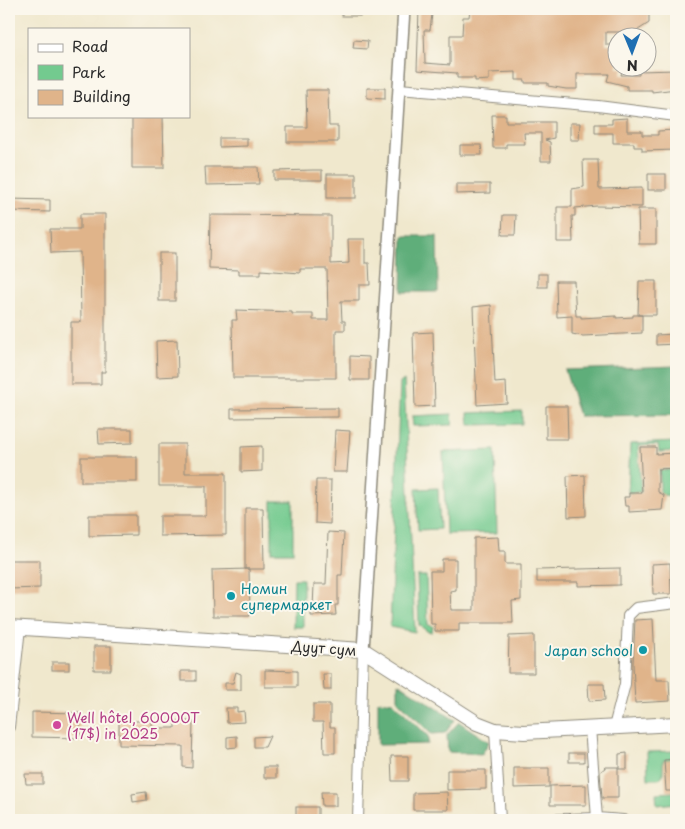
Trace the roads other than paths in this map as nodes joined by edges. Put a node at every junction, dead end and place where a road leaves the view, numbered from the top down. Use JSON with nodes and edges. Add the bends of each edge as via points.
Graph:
{"nodes":[{"id":1,"x":404,"y":9,"type":"edge"},
{"id":2,"x":399,"y":89,"type":"junction"},
{"id":3,"x":676,"y":116,"type":"edge"},
{"id":4,"x":676,"y":603,"type":"edge"},
{"id":5,"x":14,"y":627,"type":"edge"},
{"id":6,"x":363,"y":650,"type":"junction"},
{"id":7,"x":676,"y":724,"type":"edge"},
{"id":8,"x":9,"y":727,"type":"edge"},
{"id":9,"x":614,"y":727,"type":"junction"},
{"id":10,"x":590,"y":728,"type":"junction"},
{"id":11,"x":495,"y":730,"type":"junction"},
{"id":12,"x":597,"y":818,"type":"junction"},
{"id":13,"x":578,"y":819,"type":"edge"},
{"id":14,"x":358,"y":820,"type":"edge"},
{"id":15,"x":500,"y":820,"type":"edge"},
{"id":16,"x":539,"y":820,"type":"edge"},
{"id":17,"x":623,"y":820,"type":"edge"}],
"edges":[{"from":1,"to":2,"type":"street"},
{"from":2,"to":3,"type":"street"},
{"from":2,"to":6,"type":"street"},
{"from":4,"to":9,"type":"street","via":[[636,608],[628,616],[625,684]]},
{"from":5,"to":6,"type":"main road","name":"Дуут сум"},
{"from":5,"to":8,"type":"street"},
{"from":6,"to":11,"type":"main road","name":"Дуут сум","via":[[471,720]]},
{"from":6,"to":14,"type":"street"},
{"from":7,"to":9,"type":"main road","name":"Дуут сум"},
{"from":9,"to":10,"type":"main road","name":"Дуут сум"},
{"from":10,"to":11,"type":"main road","name":"Дуут сум","via":[[524,732]]},
{"from":10,"to":12,"type":"street"},
{"from":11,"to":15,"type":"street"},
{"from":12,"to":13,"type":"street"},
{"from":12,"to":17,"type":"street"},
{"from":13,"to":16,"type":"street"}]}
